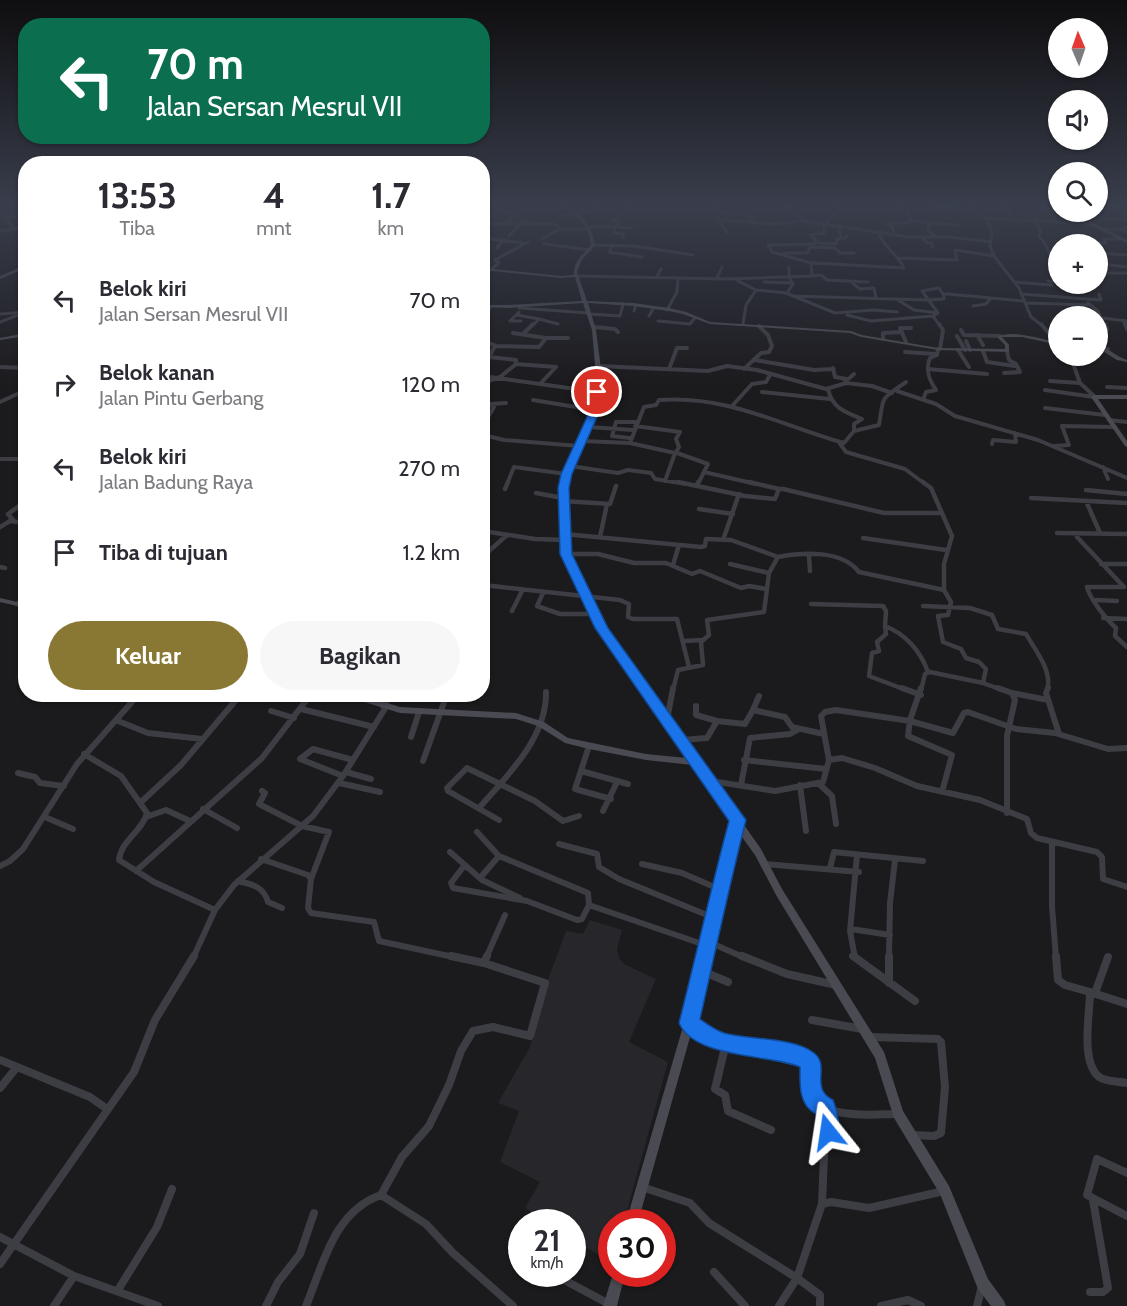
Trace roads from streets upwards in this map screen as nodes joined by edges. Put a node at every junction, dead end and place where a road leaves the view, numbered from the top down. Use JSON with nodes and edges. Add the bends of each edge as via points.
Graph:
{"nodes":[{"id":1,"x":577,"y":265,"type":"edge"},
{"id":2,"x":811,"y":265,"type":"edge"},
{"id":3,"x":847,"y":265,"type":"edge"},
{"id":4,"x":902,"y":265,"type":"edge"},
{"id":5,"x":1001,"y":265,"type":"edge"},
{"id":6,"x":1110,"y":265,"type":"edge"},
{"id":7,"x":722,"y":267,"type":"dead end"},
{"id":8,"x":789,"y":267,"type":"dead end"},
{"id":9,"x":1127,"y":267,"type":"edge"},
{"id":10,"x":649,"y":269,"type":"dead end"},
{"id":11,"x":661,"y":269,"type":"dead end"},
{"id":12,"x":18,"y":270,"type":"edge"},
{"id":13,"x":490,"y":271,"type":"edge"},
{"id":14,"x":1108,"y":273,"type":"edge"},
{"id":15,"x":1127,"y":273,"type":"edge"},
{"id":16,"x":576,"y":276,"type":"junction"},
{"id":17,"x":812,"y":276,"type":"junction"},
{"id":18,"x":646,"y":277,"type":"junction"},
{"id":19,"x":657,"y":277,"type":"junction"},
{"id":20,"x":789,"y":277,"type":"junction"},
{"id":21,"x":0,"y":278,"type":"edge"},
{"id":22,"x":678,"y":278,"type":"junction"},
{"id":23,"x":717,"y":279,"type":"junction"},
{"id":24,"x":728,"y":279,"type":"junction"},
{"id":25,"x":850,"y":281,"type":"junction"},
{"id":26,"x":764,"y":282,"type":"dead end"},
{"id":27,"x":868,"y":282,"type":"dead end"},
{"id":28,"x":1014,"y":282,"type":"junction"},
{"id":29,"x":1048,"y":282,"type":"edge"},
{"id":30,"x":793,"y":283,"type":"junction"},
{"id":31,"x":1037,"y":283,"type":"junction"},
{"id":32,"x":1048,"y":284,"type":"edge"},
{"id":33,"x":756,"y":290,"type":"junction"},
{"id":34,"x":787,"y":293,"type":"junction"},
{"id":35,"x":943,"y":294,"type":"junction"},
{"id":36,"x":1022,"y":294,"type":"junction"},
{"id":37,"x":1077,"y":294,"type":"edge"},
{"id":38,"x":1099,"y":294,"type":"dead end"},
{"id":39,"x":793,"y":296,"type":"junction"},
{"id":40,"x":876,"y":298,"type":"junction"},
{"id":41,"x":1079,"y":298,"type":"junction"},
{"id":42,"x":898,"y":299,"type":"junction"},
{"id":43,"x":992,"y":299,"type":"junction"},
{"id":44,"x":1086,"y":299,"type":"junction"},
{"id":45,"x":927,"y":300,"type":"junction"},
{"id":46,"x":585,"y":302,"type":"junction"},
{"id":47,"x":1025,"y":302,"type":"junction"},
{"id":48,"x":622,"y":304,"type":"junction"},
{"id":49,"x":1089,"y":305,"type":"joint"},
{"id":50,"x":973,"y":306,"type":"dead end"},
{"id":51,"x":491,"y":307,"type":"edge"},
{"id":52,"x":520,"y":308,"type":"junction"},
{"id":53,"x":995,"y":308,"type":"dead end"},
{"id":54,"x":653,"y":309,"type":"junction"},
{"id":55,"x":667,"y":310,"type":"junction"},
{"id":56,"x":555,"y":312,"type":"junction"},
{"id":57,"x":897,"y":312,"type":"dead end"},
{"id":58,"x":18,"y":313,"type":"edge"},
{"id":59,"x":938,"y":313,"type":"junction"},
{"id":60,"x":0,"y":314,"type":"edge"},
{"id":61,"x":590,"y":314,"type":"junction"},
{"id":62,"x":841,"y":314,"type":"junction"},
{"id":63,"x":18,"y":315,"type":"edge"},
{"id":64,"x":517,"y":315,"type":"junction"},
{"id":65,"x":649,"y":316,"type":"dead end"},
{"id":66,"x":933,"y":316,"type":"junction"},
{"id":67,"x":548,"y":318,"type":"dead end"},
{"id":68,"x":539,"y":319,"type":"junction"},
{"id":69,"x":694,"y":319,"type":"junction"},
{"id":70,"x":1108,"y":319,"type":"edge"},
{"id":71,"x":1125,"y":320,"type":"edge"},
{"id":72,"x":521,"y":321,"type":"dead end"},
{"id":73,"x":658,"y":321,"type":"dead end"},
{"id":74,"x":1,"y":323,"type":"edge"},
{"id":75,"x":558,"y":324,"type":"dead end"},
{"id":76,"x":742,"y":324,"type":"junction"},
{"id":77,"x":759,"y":326,"type":"junction"},
{"id":78,"x":594,"y":327,"type":"junction"},
{"id":79,"x":911,"y":328,"type":"dead end"},
{"id":80,"x":992,"y":329,"type":"dead end"},
{"id":81,"x":1048,"y":329,"type":"edge"},
{"id":82,"x":1127,"y":329,"type":"edge"},
{"id":83,"x":960,"y":330,"type":"dead end"},
{"id":84,"x":618,"y":332,"type":"dead end"},
{"id":85,"x":902,"y":332,"type":"junction"},
{"id":86,"x":513,"y":333,"type":"dead end"},
{"id":87,"x":523,"y":334,"type":"junction"},
{"id":88,"x":977,"y":335,"type":"junction"},
{"id":89,"x":18,"y":336,"type":"edge"},
{"id":90,"x":957,"y":336,"type":"dead end"},
{"id":91,"x":998,"y":336,"type":"junction"},
{"id":92,"x":568,"y":338,"type":"dead end"},
{"id":93,"x":0,"y":339,"type":"edge"},
{"id":94,"x":883,"y":339,"type":"junction"},
{"id":95,"x":545,"y":340,"type":"junction"},
{"id":96,"x":966,"y":341,"type":"dead end"},
{"id":97,"x":906,"y":342,"type":"junction"},
{"id":98,"x":1048,"y":342,"type":"edge"},
{"id":99,"x":490,"y":343,"type":"edge"},
{"id":100,"x":496,"y":346,"type":"junction"},
{"id":101,"x":687,"y":348,"type":"dead end"},
{"id":102,"x":983,"y":348,"type":"junction"},
{"id":103,"x":1108,"y":349,"type":"edge"},
{"id":104,"x":958,"y":350,"type":"junction"},
{"id":105,"x":967,"y":350,"type":"junction"},
{"id":106,"x":491,"y":351,"type":"joint"},
{"id":107,"x":938,"y":351,"type":"junction"},
{"id":108,"x":1007,"y":351,"type":"junction"},
{"id":109,"x":905,"y":352,"type":"dead end"},
{"id":110,"x":490,"y":354,"type":"edge"},
{"id":111,"x":490,"y":357,"type":"edge"},
{"id":112,"x":755,"y":360,"type":"junction"},
{"id":113,"x":1127,"y":361,"type":"edge"},
{"id":114,"x":516,"y":364,"type":"junction"},
{"id":115,"x":599,"y":366,"type":"junction"},
{"id":116,"x":1017,"y":366,"type":"junction"},
{"id":117,"x":1074,"y":366,"type":"edge"},
{"id":118,"x":0,"y":367,"type":"edge"},
{"id":119,"x":969,"y":367,"type":"dead end"},
{"id":120,"x":18,"y":368,"type":"edge"},
{"id":121,"x":833,"y":368,"type":"joint"},
{"id":122,"x":669,"y":369,"type":"junction"},
{"id":123,"x":744,"y":369,"type":"junction"},
{"id":124,"x":928,"y":369,"type":"junction"},
{"id":125,"x":1004,"y":373,"type":"dead end"},
{"id":126,"x":854,"y":374,"type":"dead end"},
{"id":127,"x":987,"y":374,"type":"dead end"},
{"id":128,"x":770,"y":375,"type":"junction"},
{"id":129,"x":490,"y":376,"type":"edge"},
{"id":130,"x":500,"y":377,"type":"junction"},
{"id":131,"x":845,"y":381,"type":"junction"},
{"id":132,"x":1050,"y":381,"type":"dead end"},
{"id":133,"x":490,"y":382,"type":"edge"},
{"id":134,"x":906,"y":382,"type":"dead end"},
{"id":135,"x":1080,"y":382,"type":"junction"},
{"id":136,"x":540,"y":384,"type":"junction"},
{"id":137,"x":1107,"y":387,"type":"dead end"},
{"id":138,"x":1127,"y":388,"type":"edge"},
{"id":139,"x":828,"y":389,"type":"junction"},
{"id":140,"x":1045,"y":390,"type":"dead end"},
{"id":141,"x":897,"y":391,"type":"junction"},
{"id":142,"x":597,"y":392,"type":"junction"},
{"id":143,"x":762,"y":392,"type":"dead end"},
{"id":144,"x":892,"y":393,"type":"junction"},
{"id":145,"x":16,"y":395,"type":"edge"},
{"id":146,"x":1096,"y":396,"type":"junction"},
{"id":147,"x":1127,"y":397,"type":"edge"},
{"id":148,"x":830,"y":399,"type":"junction"},
{"id":149,"x":533,"y":400,"type":"dead end"},
{"id":150,"x":923,"y":400,"type":"junction"},
{"id":151,"x":0,"y":402,"type":"edge"},
{"id":152,"x":506,"y":403,"type":"dead end"},
{"id":153,"x":490,"y":404,"type":"joint"},
{"id":154,"x":733,"y":405,"type":"junction"},
{"id":155,"x":1045,"y":408,"type":"dead end"},
{"id":156,"x":594,"y":410,"type":"junction"},
{"id":157,"x":490,"y":415,"type":"edge"},
{"id":158,"x":1107,"y":418,"type":"junction"},
{"id":159,"x":1127,"y":422,"type":"edge"},
{"id":160,"x":635,"y":426,"type":"junction"},
{"id":161,"x":588,"y":427,"type":"junction"},
{"id":162,"x":1114,"y":427,"type":"junction"},
{"id":163,"x":614,"y":428,"type":"junction"},
{"id":164,"x":854,"y":431,"type":"junction"},
{"id":165,"x":1015,"y":433,"type":"junction"},
{"id":166,"x":490,"y":437,"type":"edge"},
{"id":167,"x":630,"y":440,"type":"junction"},
{"id":168,"x":838,"y":441,"type":"junction"},
{"id":169,"x":581,"y":443,"type":"junction"},
{"id":170,"x":992,"y":444,"type":"dead end"},
{"id":171,"x":1127,"y":445,"type":"edge"},
{"id":172,"x":1054,"y":446,"type":"junction"},
{"id":173,"x":676,"y":454,"type":"junction"},
{"id":174,"x":0,"y":459,"type":"edge"},
{"id":175,"x":18,"y":459,"type":"edge"},
{"id":176,"x":570,"y":466,"type":"junction"},
{"id":177,"x":1103,"y":467,"type":"junction"},
{"id":178,"x":704,"y":472,"type":"junction"},
{"id":179,"x":566,"y":474,"type":"junction"},
{"id":180,"x":1127,"y":478,"type":"edge"},
{"id":181,"x":1108,"y":479,"type":"dead end"},
{"id":182,"x":665,"y":481,"type":"junction"},
{"id":183,"x":697,"y":485,"type":"junction"},
{"id":184,"x":616,"y":486,"type":"dead end"},
{"id":185,"x":505,"y":489,"type":"dead end"},
{"id":186,"x":779,"y":489,"type":"junction"},
{"id":187,"x":1086,"y":490,"type":"dead end"},
{"id":188,"x":536,"y":493,"type":"dead end"},
{"id":189,"x":739,"y":494,"type":"junction"},
{"id":190,"x":1127,"y":494,"type":"edge"},
{"id":191,"x":1031,"y":498,"type":"dead end"},
{"id":192,"x":563,"y":499,"type":"junction"},
{"id":193,"x":1086,"y":501,"type":"junction"},
{"id":194,"x":1127,"y":503,"type":"edge"},
{"id":195,"x":607,"y":504,"type":"junction"},
{"id":196,"x":18,"y":507,"type":"edge"},
{"id":197,"x":699,"y":509,"type":"dead end"},
{"id":198,"x":941,"y":513,"type":"junction"},
{"id":199,"x":733,"y":514,"type":"junction"},
{"id":200,"x":14,"y":521,"type":"junction"},
{"id":201,"x":18,"y":522,"type":"edge"},
{"id":202,"x":1059,"y":525,"type":"dead end"},
{"id":203,"x":0,"y":527,"type":"edge"},
{"id":204,"x":490,"y":533,"type":"edge"},
{"id":205,"x":1057,"y":533,"type":"dead end"},
{"id":206,"x":1064,"y":533,"type":"junction"},
{"id":207,"x":1100,"y":533,"type":"junction"},
{"id":208,"x":1127,"y":534,"type":"edge"},
{"id":209,"x":507,"y":535,"type":"junction"},
{"id":210,"x":565,"y":537,"type":"junction"},
{"id":211,"x":600,"y":537,"type":"junction"},
{"id":212,"x":1077,"y":537,"type":"dead end"},
{"id":213,"x":863,"y":538,"type":"dead end"},
{"id":214,"x":723,"y":540,"type":"junction"},
{"id":215,"x":678,"y":545,"type":"junction"},
{"id":216,"x":490,"y":550,"type":"edge"},
{"id":217,"x":946,"y":550,"type":"junction"},
{"id":218,"x":566,"y":554,"type":"junction"},
{"id":219,"x":809,"y":556,"type":"junction"},
{"id":220,"x":778,"y":557,"type":"junction"},
{"id":221,"x":730,"y":564,"type":"dead end"},
{"id":222,"x":1101,"y":564,"type":"junction"},
{"id":223,"x":1127,"y":564,"type":"edge"},
{"id":224,"x":673,"y":565,"type":"junction"},
{"id":225,"x":810,"y":571,"type":"dead end"},
{"id":226,"x":769,"y":573,"type":"junction"},
{"id":227,"x":490,"y":586,"type":"edge"},
{"id":228,"x":523,"y":589,"type":"junction"},
{"id":229,"x":766,"y":589,"type":"junction"},
{"id":230,"x":944,"y":590,"type":"junction"},
{"id":231,"x":543,"y":593,"type":"junction"},
{"id":232,"x":585,"y":597,"type":"junction"},
{"id":233,"x":0,"y":600,"type":"edge"},
{"id":234,"x":1096,"y":600,"type":"junction"},
{"id":235,"x":1116,"y":601,"type":"dead end"},
{"id":236,"x":17,"y":604,"type":"edge"},
{"id":237,"x":811,"y":604,"type":"dead end"},
{"id":238,"x":923,"y":606,"type":"dead end"},
{"id":239,"x":935,"y":607,"type":"junction"},
{"id":240,"x":951,"y":607,"type":"junction"},
{"id":241,"x":512,"y":611,"type":"dead end"},
{"id":242,"x":594,"y":614,"type":"junction"},
{"id":243,"x":938,"y":616,"type":"junction"},
{"id":244,"x":1103,"y":618,"type":"junction"},
{"id":245,"x":1127,"y":619,"type":"edge"},
{"id":246,"x":885,"y":627,"type":"junction"},
{"id":247,"x":683,"y":640,"type":"junction"},
{"id":248,"x":703,"y":640,"type":"junction"},
{"id":249,"x":1124,"y":642,"type":"edge"},
{"id":250,"x":1127,"y":647,"type":"edge"},
{"id":251,"x":689,"y":667,"type":"junction"},
{"id":252,"x":928,"y":672,"type":"junction"},
{"id":253,"x":983,"y":683,"type":"junction"},
{"id":254,"x":546,"y":692,"type":"dead end"},
{"id":255,"x":1012,"y":693,"type":"junction"},
{"id":256,"x":921,"y":694,"type":"junction"},
{"id":257,"x":759,"y":696,"type":"dead end"},
{"id":258,"x":1048,"y":700,"type":"junction"},
{"id":259,"x":133,"y":702,"type":"edge"},
{"id":260,"x":234,"y":702,"type":"edge"},
{"id":261,"x":306,"y":702,"type":"edge"},
{"id":262,"x":377,"y":702,"type":"edge"},
{"id":263,"x":387,"y":702,"type":"edge"},
{"id":264,"x":443,"y":702,"type":"edge"},
{"id":265,"x":385,"y":706,"type":"junction"},
{"id":266,"x":696,"y":706,"type":"dead end"},
{"id":267,"x":301,"y":709,"type":"junction"},
{"id":268,"x":753,"y":710,"type":"junction"},
{"id":269,"x":271,"y":711,"type":"dead end"},
{"id":270,"x":439,"y":711,"type":"junction"},
{"id":271,"x":418,"y":712,"type":"junction"},
{"id":272,"x":294,"y":718,"type":"junction"},
{"id":273,"x":667,"y":720,"type":"junction"},
{"id":274,"x":118,"y":721,"type":"junction"},
{"id":275,"x":717,"y":721,"type":"junction"},
{"id":276,"x":910,"y":721,"type":"junction"},
{"id":277,"x":541,"y":724,"type":"junction"},
{"id":278,"x":374,"y":727,"type":"junction"},
{"id":279,"x":1008,"y":727,"type":"junction"},
{"id":280,"x":799,"y":729,"type":"junction"},
{"id":281,"x":824,"y":734,"type":"junction"},
{"id":282,"x":1059,"y":734,"type":"junction"},
{"id":283,"x":411,"y":737,"type":"dead end"},
{"id":284,"x":202,"y":739,"type":"junction"},
{"id":285,"x":682,"y":741,"type":"junction"},
{"id":286,"x":590,"y":746,"type":"junction"},
{"id":287,"x":1127,"y":747,"type":"edge"},
{"id":288,"x":84,"y":754,"type":"junction"},
{"id":289,"x":353,"y":760,"type":"junction"},
{"id":290,"x":744,"y":760,"type":"junction"},
{"id":291,"x":830,"y":760,"type":"junction"},
{"id":292,"x":423,"y":761,"type":"dead end"},
{"id":293,"x":698,"y":762,"type":"junction"},
{"id":294,"x":826,"y":769,"type":"junction"},
{"id":295,"x":581,"y":771,"type":"junction"},
{"id":296,"x":18,"y":773,"type":"dead end"},
{"id":297,"x":342,"y":777,"type":"junction"},
{"id":298,"x":371,"y":778,"type":"dead end"},
{"id":299,"x":711,"y":781,"type":"junction"},
{"id":300,"x":617,"y":782,"type":"junction"},
{"id":301,"x":818,"y":783,"type":"junction"},
{"id":302,"x":501,"y":784,"type":"junction"},
{"id":303,"x":628,"y":784,"type":"dead end"},
{"id":304,"x":741,"y":785,"type":"junction"},
{"id":305,"x":800,"y":785,"type":"junction"},
{"id":306,"x":64,"y":786,"type":"junction"},
{"id":307,"x":262,"y":791,"type":"dead end"},
{"id":308,"x":380,"y":792,"type":"dead end"},
{"id":309,"x":942,"y":792,"type":"junction"},
{"id":310,"x":611,"y":799,"type":"junction"},
{"id":311,"x":140,"y":802,"type":"junction"},
{"id":312,"x":480,"y":807,"type":"junction"},
{"id":313,"x":203,"y":809,"type":"junction"},
{"id":314,"x":603,"y":811,"type":"dead end"},
{"id":315,"x":1007,"y":813,"type":"junction"},
{"id":316,"x":579,"y":816,"type":"dead end"},
{"id":317,"x":147,"y":817,"type":"junction"},
{"id":318,"x":47,"y":818,"type":"junction"},
{"id":319,"x":499,"y":820,"type":"dead end"},
{"id":320,"x":738,"y":820,"type":"junction"},
{"id":321,"x":190,"y":821,"type":"junction"},
{"id":322,"x":836,"y":824,"type":"dead end"},
{"id":323,"x":302,"y":826,"type":"junction"},
{"id":324,"x":237,"y":828,"type":"dead end"},
{"id":325,"x":73,"y":829,"type":"dead end"},
{"id":326,"x":806,"y":831,"type":"dead end"},
{"id":327,"x":477,"y":832,"type":"dead end"},
{"id":328,"x":559,"y":844,"type":"dead end"},
{"id":329,"x":1052,"y":844,"type":"junction"},
{"id":330,"x":450,"y":852,"type":"dead end"},
{"id":331,"x":857,"y":855,"type":"junction"},
{"id":332,"x":499,"y":856,"type":"junction"},
{"id":333,"x":261,"y":860,"type":"junction"},
{"id":334,"x":895,"y":860,"type":"junction"},
{"id":335,"x":923,"y":861,"type":"dead end"},
{"id":336,"x":642,"y":864,"type":"dead end"},
{"id":337,"x":765,"y":864,"type":"junction"},
{"id":338,"x":0,"y":866,"type":"edge"},
{"id":339,"x":464,"y":866,"type":"junction"},
{"id":340,"x":830,"y":868,"type":"junction"},
{"id":341,"x":136,"y":871,"type":"junction"},
{"id":342,"x":859,"y":872,"type":"junction"},
{"id":343,"x":480,"y":878,"type":"junction"},
{"id":344,"x":311,"y":879,"type":"junction"},
{"id":345,"x":238,"y":882,"type":"junction"},
{"id":346,"x":1127,"y":886,"type":"edge"},
{"id":347,"x":719,"y":889,"type":"junction"},
{"id":348,"x":527,"y":901,"type":"junction"},
{"id":349,"x":589,"y":905,"type":"junction"},
{"id":350,"x":282,"y":908,"type":"dead end"},
{"id":351,"x":215,"y":910,"type":"junction"},
{"id":352,"x":505,"y":915,"type":"dead end"},
{"id":353,"x":712,"y":917,"type":"junction"},
{"id":354,"x":851,"y":929,"type":"junction"},
{"id":355,"x":890,"y":935,"type":"junction"},
{"id":356,"x":708,"y":944,"type":"junction"},
{"id":357,"x":1108,"y":957,"type":"dead end"},
{"id":358,"x":484,"y":963,"type":"junction"},
{"id":359,"x":701,"y":970,"type":"junction"},
{"id":360,"x":728,"y":982,"type":"dead end"},
{"id":361,"x":889,"y":983,"type":"junction"},
{"id":362,"x":838,"y":985,"type":"junction"},
{"id":363,"x":1092,"y":992,"type":"junction"},
{"id":364,"x":915,"y":1001,"type":"dead end"},
{"id":365,"x":1127,"y":1004,"type":"edge"},
{"id":366,"x":812,"y":1020,"type":"dead end"},
{"id":367,"x":689,"y":1023,"type":"junction"},
{"id":368,"x":866,"y":1033,"type":"junction"},
{"id":369,"x":726,"y":1043,"type":"junction"},
{"id":370,"x":0,"y":1060,"type":"edge"},
{"id":371,"x":17,"y":1067,"type":"junction"},
{"id":372,"x":1127,"y":1083,"type":"edge"},
{"id":373,"x":0,"y":1088,"type":"edge"},
{"id":374,"x":826,"y":1108,"type":"junction"},
{"id":375,"x":107,"y":1109,"type":"junction"},
{"id":376,"x":898,"y":1114,"type":"junction"},
{"id":377,"x":771,"y":1130,"type":"dead end"},
{"id":378,"x":913,"y":1136,"type":"junction"},
{"id":379,"x":1127,"y":1173,"type":"edge"},
{"id":380,"x":642,"y":1187,"type":"junction"},
{"id":381,"x":172,"y":1189,"type":"dead end"},
{"id":382,"x":945,"y":1190,"type":"junction"},
{"id":383,"x":381,"y":1195,"type":"junction"},
{"id":384,"x":1093,"y":1200,"type":"junction"},
{"id":385,"x":822,"y":1204,"type":"junction"},
{"id":386,"x":636,"y":1209,"type":"edge"},
{"id":387,"x":314,"y":1213,"type":"dead end"},
{"id":388,"x":1127,"y":1216,"type":"edge"},
{"id":389,"x":0,"y":1237,"type":"edge"},
{"id":390,"x":15,"y":1244,"type":"junction"},
{"id":391,"x":0,"y":1264,"type":"edge"},
{"id":392,"x":714,"y":1272,"type":"dead end"},
{"id":393,"x":74,"y":1276,"type":"junction"},
{"id":394,"x":797,"y":1278,"type":"junction"},
{"id":395,"x":983,"y":1284,"type":"junction"},
{"id":396,"x":577,"y":1287,"type":"edge"},
{"id":397,"x":615,"y":1287,"type":"edge"},
{"id":398,"x":118,"y":1290,"type":"junction"},
{"id":399,"x":1090,"y":1293,"type":"dead end"},
{"id":400,"x":610,"y":1305,"type":"edge"},
{"id":401,"x":822,"y":1305,"type":"edge"},
{"id":402,"x":54,"y":1306,"type":"edge"},
{"id":403,"x":158,"y":1306,"type":"edge"},
{"id":404,"x":266,"y":1306,"type":"edge"},
{"id":405,"x":306,"y":1306,"type":"edge"},
{"id":406,"x":513,"y":1306,"type":"edge"},
{"id":407,"x":745,"y":1306,"type":"edge"},
{"id":408,"x":779,"y":1306,"type":"edge"},
{"id":409,"x":881,"y":1306,"type":"edge"},
{"id":410,"x":921,"y":1306,"type":"edge"},
{"id":411,"x":977,"y":1306,"type":"edge"},
{"id":412,"x":999,"y":1306,"type":"edge"}],
"edges":[{"from":1,"to":16,"type":"street"},
{"from":2,"to":17,"type":"street"},
{"from":3,"to":4,"type":"street","via":[[904,268]]},
{"from":5,"to":28,"type":"street"},
{"from":6,"to":9,"type":"street"},
{"from":7,"to":23,"type":"street"},
{"from":8,"to":20,"type":"street"},
{"from":10,"to":18,"type":"street"},
{"from":11,"to":19,"type":"street"},
{"from":12,"to":21,"type":"street"},
{"from":13,"to":16,"type":"street"},
{"from":14,"to":15,"type":"street"},
{"from":16,"to":18,"type":"street"},
{"from":16,"to":46,"type":"street"},
{"from":17,"to":20,"type":"street"},
{"from":17,"to":25,"type":"street"},
{"from":18,"to":19,"type":"street"},
{"from":19,"to":22,"type":"street"},
{"from":20,"to":24,"type":"street"},
{"from":20,"to":30,"type":"street"},
{"from":22,"to":23,"type":"street"},
{"from":22,"to":55,"type":"street","via":[[677,291]]},
{"from":23,"to":24,"type":"street"},
{"from":24,"to":33,"type":"street","via":[[748,283]]},
{"from":25,"to":27,"type":"street"},
{"from":25,"to":40,"type":"street","via":[[860,289],[874,288]]},
{"from":26,"to":30,"type":"street"},
{"from":28,"to":31,"type":"street"},
{"from":28,"to":36,"type":"street"},
{"from":29,"to":31,"type":"street"},
{"from":30,"to":34,"type":"street"},
{"from":31,"to":32,"type":"street"},
{"from":33,"to":34,"type":"street"},
{"from":33,"to":76,"type":"street","via":[[746,305]]},
{"from":34,"to":39,"type":"street"},
{"from":35,"to":43,"type":"street"},
{"from":35,"to":45,"type":"street","via":[[944,299]]},
{"from":35,"to":45,"type":"street","via":[[939,288],[923,290]]},
{"from":36,"to":41,"type":"street"},
{"from":36,"to":47,"type":"street"},
{"from":37,"to":41,"type":"street"},
{"from":38,"to":44,"type":"street","via":[[1101,300]]},
{"from":39,"to":40,"type":"street"},
{"from":39,"to":62,"type":"street"},
{"from":40,"to":42,"type":"street"},
{"from":41,"to":44,"type":"street"},
{"from":42,"to":45,"type":"street"},
{"from":42,"to":59,"type":"street","via":[[914,310]]},
{"from":43,"to":47,"type":"street"},
{"from":43,"to":50,"type":"street"},
{"from":43,"to":53,"type":"street"},
{"from":44,"to":49,"type":"street"},
{"from":45,"to":59,"type":"street"},
{"from":46,"to":48,"type":"street"},
{"from":46,"to":52,"type":"street","via":[[540,302]]},
{"from":46,"to":61,"type":"street"},
{"from":47,"to":49,"type":"street"},
{"from":47,"to":81,"type":"street","via":[[1031,317]]},
{"from":48,"to":54,"type":"street"},
{"from":48,"to":61,"type":"street","via":[[620,316]]},
{"from":51,"to":52,"type":"street"},
{"from":52,"to":56,"type":"street"},
{"from":52,"to":64,"type":"street"},
{"from":54,"to":55,"type":"street"},
{"from":54,"to":65,"type":"street"},
{"from":55,"to":69,"type":"street"},
{"from":56,"to":61,"type":"street"},
{"from":56,"to":67,"type":"street"},
{"from":57,"to":62,"type":"street"},
{"from":58,"to":60,"type":"street"},
{"from":59,"to":66,"type":"street"},
{"from":61,"to":78,"type":"street"},
{"from":62,"to":66,"type":"street","via":[[873,321]]},
{"from":63,"to":74,"type":"street"},
{"from":64,"to":68,"type":"street"},
{"from":64,"to":72,"type":"street","via":[[510,322]]},
{"from":66,"to":107,"type":"street","via":[[943,330]]},
{"from":68,"to":75,"type":"street"},
{"from":68,"to":87,"type":"street"},
{"from":69,"to":73,"type":"street","via":[[690,324]]},
{"from":69,"to":76,"type":"street"},
{"from":70,"to":71,"type":"street"},
{"from":71,"to":82,"type":"street"},
{"from":76,"to":77,"type":"street"},
{"from":77,"to":94,"type":"street","via":[[851,332]]},
{"from":77,"to":112,"type":"street","via":[[772,346],[770,352],[762,352]]},
{"from":78,"to":84,"type":"street"},
{"from":78,"to":115,"type":"street"},
{"from":79,"to":85,"type":"street","via":[[900,328]]},
{"from":80,"to":91,"type":"street"},
{"from":83,"to":88,"type":"street","via":[[964,335]]},
{"from":85,"to":94,"type":"street","via":[[883,333]]},
{"from":85,"to":97,"type":"street"},
{"from":86,"to":87,"type":"street"},
{"from":87,"to":95,"type":"street"},
{"from":88,"to":91,"type":"street"},
{"from":88,"to":102,"type":"street"},
{"from":89,"to":93,"type":"street"},
{"from":90,"to":105,"type":"street"},
{"from":91,"to":98,"type":"street"},
{"from":91,"to":108,"type":"street"},
{"from":92,"to":95,"type":"street"},
{"from":94,"to":97,"type":"street"},
{"from":95,"to":100,"type":"street","via":[[539,347]]},
{"from":96,"to":105,"type":"street"},
{"from":97,"to":107,"type":"street"},
{"from":99,"to":100,"type":"street"},
{"from":100,"to":106,"type":"street"},
{"from":101,"to":122,"type":"street","via":[[677,348]]},
{"from":102,"to":105,"type":"street"},
{"from":102,"to":108,"type":"street"},
{"from":102,"to":116,"type":"street","via":[[987,362]]},
{"from":103,"to":113,"type":"street","via":[[1118,359]]},
{"from":104,"to":105,"type":"street"},
{"from":104,"to":107,"type":"street"},
{"from":104,"to":119,"type":"street"},
{"from":106,"to":110,"type":"street"},
{"from":107,"to":109,"type":"street"},
{"from":107,"to":124,"type":"street","via":[[930,358]]},
{"from":108,"to":116,"type":"street","via":[[1009,360]]},
{"from":111,"to":114,"type":"street","via":[[516,360]]},
{"from":112,"to":121,"type":"street","via":[[814,370]]},
{"from":112,"to":123,"type":"street"},
{"from":114,"to":130,"type":"street"},
{"from":114,"to":136,"type":"street","via":[[556,367]]},
{"from":115,"to":122,"type":"street"},
{"from":115,"to":142,"type":"street"},
{"from":116,"to":125,"type":"street","via":[[1019,373]]},
{"from":117,"to":135,"type":"street"},
{"from":118,"to":120,"type":"street"},
{"from":121,"to":131,"type":"street","via":[[835,377]]},
{"from":122,"to":123,"type":"street"},
{"from":123,"to":128,"type":"street"},
{"from":124,"to":127,"type":"street"},
{"from":124,"to":150,"type":"street","via":[[928,379],[936,390],[926,392]]},
{"from":126,"to":131,"type":"street"},
{"from":128,"to":139,"type":"street"},
{"from":128,"to":154,"type":"street","via":[[766,382],[752,384]]},
{"from":129,"to":130,"type":"street"},
{"from":130,"to":133,"type":"street"},
{"from":130,"to":136,"type":"street"},
{"from":131,"to":139,"type":"street"},
{"from":131,"to":144,"type":"street"},
{"from":132,"to":135,"type":"street"},
{"from":134,"to":141,"type":"street"},
{"from":135,"to":146,"type":"street"},
{"from":136,"to":142,"type":"street"},
{"from":137,"to":138,"type":"street"},
{"from":139,"to":148,"type":"street"},
{"from":140,"to":146,"type":"street"},
{"from":141,"to":144,"type":"street"},
{"from":141,"to":150,"type":"street"},
{"from":142,"to":156,"type":"street"},
{"from":143,"to":148,"type":"street"},
{"from":144,"to":164,"type":"street","via":[[879,406],[879,425]]},
{"from":145,"to":151,"type":"street"},
{"from":146,"to":147,"type":"street"},
{"from":146,"to":158,"type":"street"},
{"from":148,"to":164,"type":"street","via":[[839,410],[862,419],[854,424]]},
{"from":149,"to":156,"type":"street"},
{"from":150,"to":165,"type":"street","via":[[955,416]]},
{"from":152,"to":153,"type":"street"},
{"from":153,"to":157,"type":"street","via":[[494,406]]},
{"from":154,"to":160,"type":"street","via":[[658,400],[656,405],[645,406]]},
{"from":154,"to":168,"type":"street"},
{"from":155,"to":158,"type":"street"},
{"from":156,"to":161,"type":"street"},
{"from":158,"to":159,"type":"street"},
{"from":158,"to":162,"type":"street"},
{"from":160,"to":163,"type":"street"},
{"from":160,"to":163,"type":"street","via":[[619,421]]},
{"from":160,"to":167,"type":"street"},
{"from":160,"to":173,"type":"street","via":[[681,432],[676,439]]},
{"from":161,"to":163,"type":"street"},
{"from":161,"to":169,"type":"street"},
{"from":162,"to":171,"type":"street"},
{"from":162,"to":172,"type":"street","via":[[1062,426],[1069,445]]},
{"from":163,"to":167,"type":"street","via":[[612,436]]},
{"from":164,"to":168,"type":"street","via":[[845,443]]},
{"from":165,"to":170,"type":"street","via":[[1016,442],[992,440]]},
{"from":165,"to":172,"type":"street"},
{"from":166,"to":169,"type":"street"},
{"from":167,"to":169,"type":"street"},
{"from":167,"to":173,"type":"street"},
{"from":168,"to":198,"type":"street","via":[[846,452],[904,469],[931,488]]},
{"from":169,"to":176,"type":"street"},
{"from":172,"to":177,"type":"street"},
{"from":173,"to":178,"type":"street","via":[[706,463]]},
{"from":173,"to":182,"type":"street"},
{"from":174,"to":175,"type":"street"},
{"from":176,"to":179,"type":"street"},
{"from":176,"to":182,"type":"street","via":[[651,473],[655,479]]},
{"from":177,"to":180,"type":"street"},
{"from":177,"to":181,"type":"street"},
{"from":178,"to":183,"type":"street"},
{"from":178,"to":186,"type":"street"},
{"from":179,"to":185,"type":"street","via":[[514,467]]},
{"from":179,"to":192,"type":"street"},
{"from":182,"to":183,"type":"street"},
{"from":183,"to":189,"type":"street"},
{"from":184,"to":195,"type":"street"},
{"from":186,"to":189,"type":"street","via":[[775,499]]},
{"from":186,"to":198,"type":"street","via":[[884,513]]},
{"from":187,"to":190,"type":"street"},
{"from":188,"to":192,"type":"street"},
{"from":189,"to":199,"type":"street"},
{"from":191,"to":193,"type":"street"},
{"from":192,"to":195,"type":"street"},
{"from":192,"to":210,"type":"street"},
{"from":193,"to":194,"type":"street"},
{"from":193,"to":207,"type":"street"},
{"from":195,"to":211,"type":"street"},
{"from":196,"to":200,"type":"street","via":[[8,514]]},
{"from":197,"to":199,"type":"street"},
{"from":198,"to":217,"type":"street","via":[[953,541]]},
{"from":199,"to":214,"type":"street"},
{"from":200,"to":201,"type":"street"},
{"from":200,"to":203,"type":"street"},
{"from":202,"to":206,"type":"street"},
{"from":204,"to":209,"type":"street"},
{"from":205,"to":206,"type":"street"},
{"from":206,"to":207,"type":"street"},
{"from":207,"to":208,"type":"street"},
{"from":209,"to":210,"type":"street"},
{"from":209,"to":216,"type":"street"},
{"from":210,"to":211,"type":"street"},
{"from":210,"to":218,"type":"street"},
{"from":211,"to":215,"type":"street"},
{"from":212,"to":222,"type":"street"},
{"from":213,"to":217,"type":"street"},
{"from":214,"to":215,"type":"street","via":[[706,539],[703,547]]},
{"from":214,"to":220,"type":"street"},
{"from":215,"to":224,"type":"street"},
{"from":217,"to":230,"type":"street"},
{"from":218,"to":224,"type":"street","via":[[598,554],[634,563]]},
{"from":218,"to":232,"type":"street"},
{"from":219,"to":220,"type":"street"},
{"from":219,"to":225,"type":"street"},
{"from":219,"to":230,"type":"street","via":[[847,561],[859,572]]},
{"from":220,"to":226,"type":"street"},
{"from":221,"to":226,"type":"street"},
{"from":222,"to":223,"type":"street"},
{"from":222,"to":234,"type":"street","via":[[1124,588],[1088,585],[1089,596]]},
{"from":224,"to":229,"type":"street","via":[[741,588]]},
{"from":226,"to":229,"type":"street"},
{"from":227,"to":228,"type":"street"},
{"from":228,"to":231,"type":"street"},
{"from":228,"to":241,"type":"street"},
{"from":229,"to":248,"type":"street","via":[[764,612],[709,619],[709,635]]},
{"from":230,"to":240,"type":"street","via":[[949,594]]},
{"from":231,"to":232,"type":"street"},
{"from":231,"to":242,"type":"street","via":[[537,606],[560,614]]},
{"from":232,"to":242,"type":"street"},
{"from":232,"to":247,"type":"street","via":[[626,602],[628,617],[633,619],[677,619]]},
{"from":233,"to":236,"type":"street"},
{"from":234,"to":235,"type":"street"},
{"from":234,"to":244,"type":"street"},
{"from":237,"to":246,"type":"street","via":[[883,606]]},
{"from":238,"to":239,"type":"street"},
{"from":239,"to":240,"type":"street"},
{"from":239,"to":243,"type":"street"},
{"from":240,"to":243,"type":"street","via":[[948,615]]},
{"from":240,"to":258,"type":"street","via":[[991,614],[998,629],[1026,634],[1046,669],[1050,681]]},
{"from":242,"to":273,"type":"street"},
{"from":243,"to":253,"type":"street","via":[[945,644],[961,649],[966,658],[986,669]]},
{"from":244,"to":245,"type":"street"},
{"from":244,"to":249,"type":"street","via":[[1116,628],[1114,634]]},
{"from":246,"to":252,"type":"street","via":[[893,629],[922,654]]},
{"from":246,"to":256,"type":"street","via":[[886,634],[877,642],[879,651],[872,653],[869,676]]},
{"from":247,"to":248,"type":"street"},
{"from":247,"to":251,"type":"street"},
{"from":248,"to":251,"type":"street","via":[[703,665]]},
{"from":249,"to":250,"type":"street"},
{"from":251,"to":273,"type":"street","via":[[680,668],[674,680]]},
{"from":252,"to":253,"type":"street"},
{"from":252,"to":256,"type":"street"},
{"from":253,"to":255,"type":"street"},
{"from":254,"to":277,"type":"street","via":[[547,708]]},
{"from":255,"to":258,"type":"street"},
{"from":255,"to":279,"type":"street","via":[[1015,700]]},
{"from":256,"to":276,"type":"street"},
{"from":257,"to":268,"type":"street"},
{"from":258,"to":282,"type":"street"},
{"from":259,"to":274,"type":"street"},
{"from":260,"to":284,"type":"street"},
{"from":261,"to":267,"type":"street"},
{"from":262,"to":265,"type":"street"},
{"from":263,"to":265,"type":"street"},
{"from":264,"to":270,"type":"street"},
{"from":265,"to":271,"type":"street"},
{"from":265,"to":278,"type":"street"},
{"from":266,"to":275,"type":"street","via":[[696,715]]},
{"from":267,"to":272,"type":"street"},
{"from":267,"to":278,"type":"street"},
{"from":268,"to":275,"type":"street","via":[[743,724]]},
{"from":268,"to":280,"type":"street","via":[[785,717],[790,726]]},
{"from":269,"to":272,"type":"street"},
{"from":270,"to":271,"type":"street"},
{"from":270,"to":277,"type":"street","via":[[516,716]]},
{"from":270,"to":292,"type":"street"},
{"from":271,"to":283,"type":"street"},
{"from":272,"to":313,"type":"street","via":[[262,758]]},
{"from":273,"to":285,"type":"street"},
{"from":274,"to":284,"type":"street","via":[[148,733]]},
{"from":274,"to":288,"type":"street"},
{"from":275,"to":285,"type":"street","via":[[707,738]]},
{"from":276,"to":279,"type":"street","via":[[953,733],[968,712]]},
{"from":276,"to":281,"type":"street","via":[[836,710],[822,714]]},
{"from":276,"to":309,"type":"street","via":[[908,733],[912,740],[952,755]]},
{"from":277,"to":286,"type":"street","via":[[559,737]]},
{"from":277,"to":302,"type":"street"},
{"from":278,"to":289,"type":"street"},
{"from":279,"to":282,"type":"street"},
{"from":279,"to":315,"type":"street"},
{"from":280,"to":281,"type":"street"},
{"from":280,"to":290,"type":"street","via":[[790,734],[753,737]]},
{"from":281,"to":291,"type":"street"},
{"from":282,"to":287,"type":"street","via":[[1103,748]]},
{"from":284,"to":311,"type":"street","via":[[180,767]]},
{"from":285,"to":293,"type":"street"},
{"from":286,"to":293,"type":"street"},
{"from":286,"to":295,"type":"street"},
{"from":288,"to":306,"type":"street"},
{"from":288,"to":311,"type":"street","via":[[121,776]]},
{"from":289,"to":297,"type":"street"},
{"from":289,"to":297,"type":"street","via":[[313,749],[300,759]]},
{"from":290,"to":294,"type":"street"},
{"from":290,"to":304,"type":"street"},
{"from":291,"to":294,"type":"street"},
{"from":291,"to":309,"type":"street","via":[[842,758]]},
{"from":293,"to":299,"type":"street"},
{"from":294,"to":301,"type":"street","via":[[823,782]]},
{"from":295,"to":300,"type":"street"},
{"from":295,"to":310,"type":"street","via":[[575,789]]},
{"from":296,"to":306,"type":"street","via":[[35,777],[40,783]]},
{"from":297,"to":298,"type":"street"},
{"from":297,"to":308,"type":"street"},
{"from":297,"to":323,"type":"street"},
{"from":299,"to":304,"type":"street"},
{"from":299,"to":320,"type":"street"},
{"from":300,"to":303,"type":"street"},
{"from":300,"to":310,"type":"street"},
{"from":301,"to":305,"type":"street"},
{"from":301,"to":322,"type":"street","via":[[832,796]]},
{"from":302,"to":312,"type":"street"},
{"from":302,"to":312,"type":"street","via":[[467,768],[447,788]]},
{"from":302,"to":316,"type":"street","via":[[536,801],[563,821]]},
{"from":304,"to":305,"type":"street","via":[[775,791]]},
{"from":305,"to":326,"type":"street"},
{"from":306,"to":318,"type":"street"},
{"from":307,"to":323,"type":"street","via":[[266,793],[259,804]]},
{"from":309,"to":315,"type":"street","via":[[980,800]]},
{"from":310,"to":314,"type":"street"},
{"from":311,"to":317,"type":"street"},
{"from":312,"to":319,"type":"street"},
{"from":313,"to":321,"type":"street"},
{"from":313,"to":324,"type":"street"},
{"from":315,"to":329,"type":"street","via":[[1027,819],[1033,836]]},
{"from":317,"to":321,"type":"street","via":[[166,810]]},
{"from":317,"to":341,"type":"street","via":[[118,857]]},
{"from":318,"to":325,"type":"street"},
{"from":318,"to":338,"type":"street","via":[[16,857]]},
{"from":320,"to":337,"type":"street"},
{"from":320,"to":347,"type":"street"},
{"from":321,"to":341,"type":"street"},
{"from":323,"to":333,"type":"street"},
{"from":323,"to":344,"type":"street","via":[[330,833]]},
{"from":327,"to":332,"type":"street"},
{"from":328,"to":353,"type":"street","via":[[597,854],[599,867],[613,876]]},
{"from":329,"to":346,"type":"street","via":[[1097,852],[1102,857],[1103,879]]},
{"from":329,"to":363,"type":"street","via":[[1057,974],[1062,984]]},
{"from":330,"to":339,"type":"street"},
{"from":331,"to":334,"type":"street"},
{"from":331,"to":340,"type":"street","via":[[834,852]]},
{"from":331,"to":342,"type":"street"},
{"from":332,"to":343,"type":"street"},
{"from":332,"to":349,"type":"street","via":[[588,893]]},
{"from":333,"to":344,"type":"street"},
{"from":333,"to":345,"type":"street"},
{"from":334,"to":335,"type":"street"},
{"from":334,"to":355,"type":"street"},
{"from":336,"to":347,"type":"street","via":[[682,873]]},
{"from":337,"to":340,"type":"street"},
{"from":337,"to":362,"type":"street"},
{"from":339,"to":343,"type":"street"},
{"from":339,"to":348,"type":"street","via":[[451,883],[453,888]]},
{"from":340,"to":342,"type":"street"},
{"from":341,"to":351,"type":"street"},
{"from":342,"to":354,"type":"street"},
{"from":343,"to":348,"type":"street"},
{"from":344,"to":358,"type":"street","via":[[311,913],[374,922],[379,941]]},
{"from":345,"to":350,"type":"street","via":[[257,885],[268,902]]},
{"from":345,"to":351,"type":"street"},
{"from":347,"to":353,"type":"street"},
{"from":348,"to":349,"type":"street","via":[[577,920],[582,919]]},
{"from":349,"to":356,"type":"street"},
{"from":351,"to":375,"type":"street","via":[[193,958],[155,1020],[134,1072]]},
{"from":352,"to":358,"type":"street"},
{"from":353,"to":356,"type":"street"},
{"from":354,"to":355,"type":"street"},
{"from":354,"to":361,"type":"street","via":[[852,956]]},
{"from":355,"to":361,"type":"street"},
{"from":356,"to":359,"type":"street"},
{"from":356,"to":362,"type":"street","via":[[781,972]]},
{"from":357,"to":363,"type":"street"},
{"from":358,"to":383,"type":"street","via":[[545,983],[530,1036],[489,1027],[473,1031],[429,1126],[402,1157]]},
{"from":359,"to":360,"type":"street"},
{"from":359,"to":367,"type":"street"},
{"from":361,"to":364,"type":"street"},
{"from":362,"to":368,"type":"street"},
{"from":363,"to":365,"type":"street"},
{"from":363,"to":372,"type":"street","via":[[1088,1043],[1096,1074]]},
{"from":366,"to":368,"type":"street"},
{"from":367,"to":369,"type":"street"},
{"from":367,"to":380,"type":"street"},
{"from":368,"to":376,"type":"street","via":[[885,1068]]},
{"from":368,"to":378,"type":"street","via":[[940,1042],[945,1087],[941,1133]]},
{"from":369,"to":374,"type":"street","via":[[803,1057],[810,1064],[809,1085],[814,1099]]},
{"from":369,"to":377,"type":"street","via":[[715,1089],[726,1095],[728,1111]]},
{"from":370,"to":371,"type":"street"},
{"from":371,"to":373,"type":"street"},
{"from":371,"to":375,"type":"street","via":[[90,1097]]},
{"from":374,"to":376,"type":"street"},
{"from":374,"to":385,"type":"street"},
{"from":375,"to":390,"type":"street"},
{"from":376,"to":378,"type":"street"},
{"from":378,"to":382,"type":"street"},
{"from":379,"to":384,"type":"street","via":[[1096,1159],[1087,1196]]},
{"from":380,"to":386,"type":"street"},
{"from":380,"to":394,"type":"street","via":[[690,1203],[709,1223]]},
{"from":381,"to":398,"type":"street","via":[[157,1227]]},
{"from":382,"to":385,"type":"street","via":[[868,1208]]},
{"from":382,"to":395,"type":"street"},
{"from":383,"to":405,"type":"street","via":[[355,1207],[348,1215],[335,1235]]},
{"from":383,"to":406,"type":"street","via":[[426,1224]]},
{"from":384,"to":388,"type":"street"},
{"from":384,"to":399,"type":"street","via":[[1107,1288]]},
{"from":385,"to":394,"type":"street"},
{"from":387,"to":404,"type":"street","via":[[300,1254],[278,1282]]},
{"from":389,"to":390,"type":"street"},
{"from":390,"to":391,"type":"street"},
{"from":390,"to":393,"type":"street"},
{"from":392,"to":407,"type":"street"},
{"from":393,"to":398,"type":"street"},
{"from":393,"to":402,"type":"street"},
{"from":394,"to":401,"type":"street","via":[[820,1295]]},
{"from":394,"to":408,"type":"street"},
{"from":395,"to":411,"type":"street"},
{"from":395,"to":412,"type":"street"},
{"from":396,"to":400,"type":"street"},
{"from":397,"to":400,"type":"street"},
{"from":398,"to":403,"type":"street"},
{"from":409,"to":410,"type":"street","via":[[910,1299]]}]}
